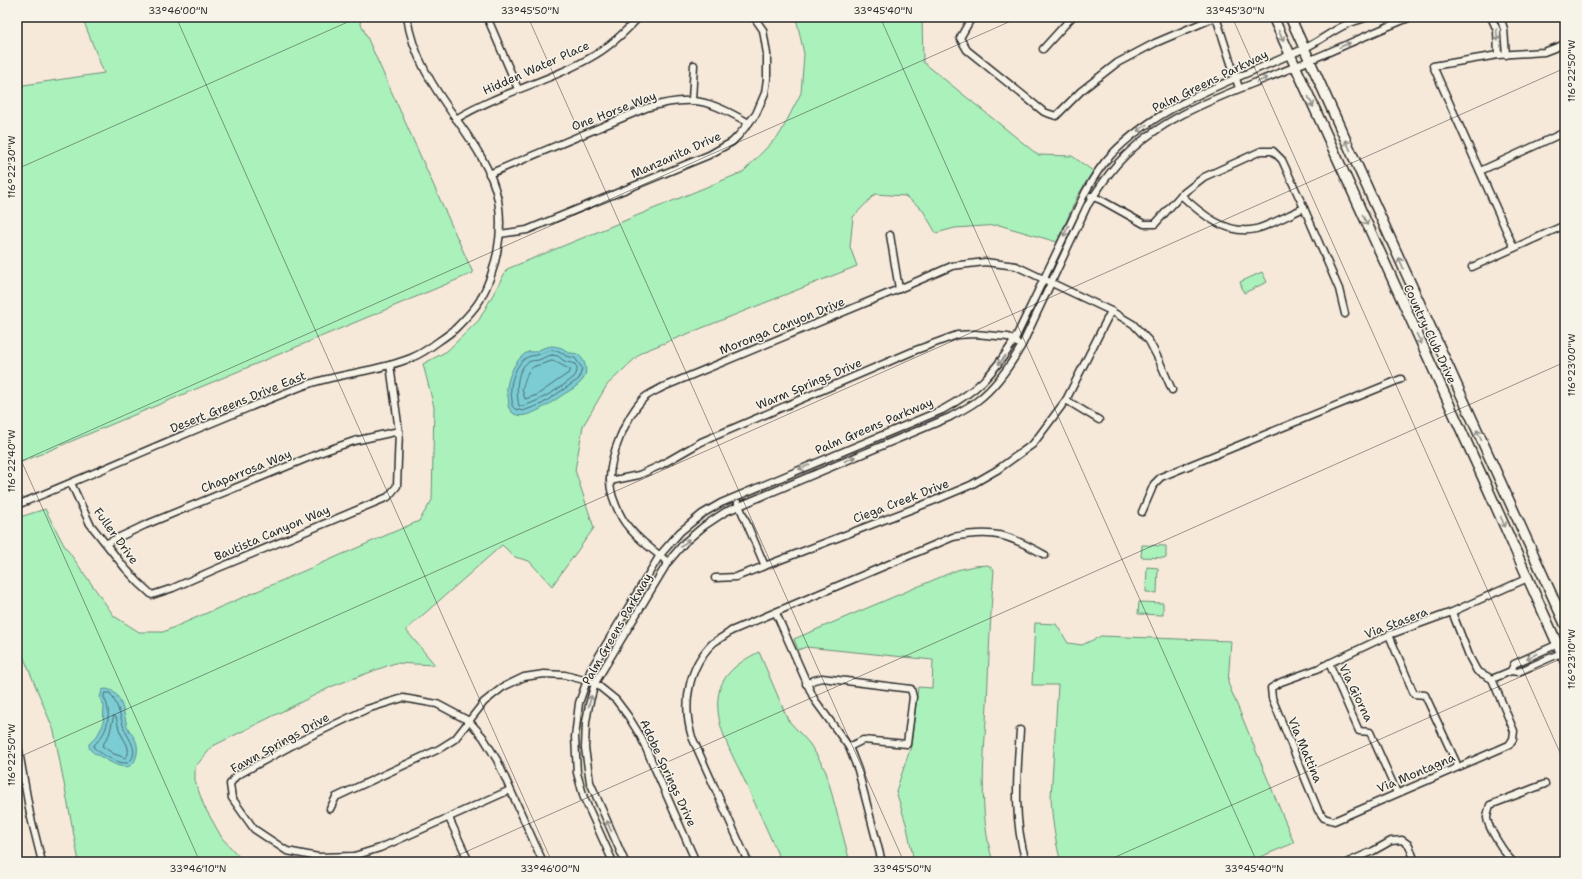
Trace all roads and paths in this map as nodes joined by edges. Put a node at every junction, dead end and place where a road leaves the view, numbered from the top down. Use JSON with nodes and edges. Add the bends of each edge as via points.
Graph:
{"nodes":[{"id":1,"x":406,"y":17,"type":"edge"},
{"id":2,"x":487,"y":17,"type":"edge"},
{"id":3,"x":639,"y":17,"type":"edge"},
{"id":4,"x":754,"y":17,"type":"edge"},
{"id":5,"x":972,"y":17,"type":"edge"},
{"id":6,"x":1072,"y":17,"type":"edge"},
{"id":7,"x":1216,"y":17,"type":"edge"},
{"id":8,"x":1273,"y":17,"type":"edge"},
{"id":9,"x":1290,"y":17,"type":"edge"},
{"id":10,"x":1368,"y":17,"type":"edge"},
{"id":11,"x":1411,"y":17,"type":"edge"},
{"id":12,"x":1492,"y":17,"type":"edge"},
{"id":13,"x":1500,"y":17,"type":"edge"},
{"id":14,"x":1565,"y":44,"type":"edge"},
{"id":15,"x":1304,"y":48,"type":"junction"},
{"id":16,"x":1043,"y":49,"type":"dead end"},
{"id":17,"x":1290,"y":55,"type":"junction"},
{"id":18,"x":1498,"y":55,"type":"junction"},
{"id":19,"x":1506,"y":55,"type":"junction"},
{"id":20,"x":1310,"y":60,"type":"junction"},
{"id":21,"x":694,"y":65,"type":"dead end"},
{"id":22,"x":1295,"y":67,"type":"junction"},
{"id":23,"x":1235,"y":78,"type":"junction"},
{"id":24,"x":518,"y":88,"type":"junction"},
{"id":25,"x":1239,"y":88,"type":"junction"},
{"id":26,"x":692,"y":100,"type":"junction"},
{"id":27,"x":456,"y":119,"type":"junction"},
{"id":28,"x":749,"y":123,"type":"junction"},
{"id":29,"x":1565,"y":132,"type":"edge"},
{"id":30,"x":1480,"y":171,"type":"junction"},
{"id":31,"x":489,"y":174,"type":"junction"},
{"id":32,"x":1085,"y":193,"type":"junction"},
{"id":33,"x":1181,"y":195,"type":"junction"},
{"id":34,"x":1093,"y":197,"type":"junction"},
{"id":35,"x":1304,"y":208,"type":"junction"},
{"id":36,"x":1565,"y":225,"type":"edge"},
{"id":37,"x":500,"y":234,"type":"junction"},
{"id":38,"x":890,"y":235,"type":"dead end"},
{"id":39,"x":1514,"y":248,"type":"junction"},
{"id":40,"x":1472,"y":268,"type":"dead end"},
{"id":41,"x":1043,"y":280,"type":"junction"},
{"id":42,"x":1051,"y":283,"type":"junction"},
{"id":43,"x":899,"y":290,"type":"junction"},
{"id":44,"x":1111,"y":311,"type":"junction"},
{"id":45,"x":1345,"y":314,"type":"dead end"},
{"id":46,"x":1014,"y":341,"type":"junction"},
{"id":47,"x":1022,"y":345,"type":"junction"},
{"id":48,"x":390,"y":365,"type":"junction"},
{"id":49,"x":1401,"y":378,"type":"dead end"},
{"id":50,"x":1172,"y":390,"type":"dead end"},
{"id":51,"x":1066,"y":400,"type":"junction"},
{"id":52,"x":1099,"y":420,"type":"dead end"},
{"id":53,"x":398,"y":431,"type":"junction"},
{"id":54,"x":610,"y":480,"type":"junction"},
{"id":55,"x":71,"y":483,"type":"junction"},
{"id":56,"x":735,"y":496,"type":"junction"},
{"id":57,"x":17,"y":505,"type":"edge"},
{"id":58,"x":740,"y":506,"type":"junction"},
{"id":59,"x":1142,"y":512,"type":"dead end"},
{"id":60,"x":107,"y":543,"type":"junction"},
{"id":61,"x":660,"y":555,"type":"junction"},
{"id":62,"x":1045,"y":555,"type":"dead end"},
{"id":63,"x":668,"y":562,"type":"junction"},
{"id":64,"x":765,"y":566,"type":"junction"},
{"id":65,"x":715,"y":578,"type":"dead end"},
{"id":66,"x":1528,"y":578,"type":"junction"},
{"id":67,"x":152,"y":595,"type":"joint"},
{"id":68,"x":1452,"y":612,"type":"junction"},
{"id":69,"x":776,"y":614,"type":"junction"},
{"id":70,"x":1565,"y":624,"type":"edge"},
{"id":71,"x":1389,"y":635,"type":"junction"},
{"id":72,"x":1561,"y":653,"type":"edge"},
{"id":73,"x":1329,"y":663,"type":"junction"},
{"id":74,"x":1511,"y":671,"type":"junction"},
{"id":75,"x":1492,"y":679,"type":"junction"},
{"id":76,"x":587,"y":680,"type":"junction"},
{"id":77,"x":595,"y":683,"type":"junction"},
{"id":78,"x":806,"y":684,"type":"junction"},
{"id":79,"x":1271,"y":688,"type":"joint"},
{"id":80,"x":469,"y":721,"type":"junction"},
{"id":81,"x":1020,"y":730,"type":"dead end"},
{"id":82,"x":17,"y":740,"type":"edge"},
{"id":83,"x":849,"y":747,"type":"junction"},
{"id":84,"x":1457,"y":767,"type":"junction"},
{"id":85,"x":1545,"y":784,"type":"dead end"},
{"id":86,"x":510,"y":790,"type":"junction"},
{"id":87,"x":1397,"y":793,"type":"junction"},
{"id":88,"x":330,"y":809,"type":"dead end"},
{"id":89,"x":449,"y":818,"type":"junction"},
{"id":90,"x":1324,"y":818,"type":"joint"},
{"id":91,"x":42,"y":862,"type":"edge"},
{"id":92,"x":469,"y":862,"type":"edge"},
{"id":93,"x":543,"y":862,"type":"edge"},
{"id":94,"x":613,"y":862,"type":"edge"},
{"id":95,"x":626,"y":862,"type":"edge"},
{"id":96,"x":696,"y":862,"type":"edge"},
{"id":97,"x":748,"y":862,"type":"edge"},
{"id":98,"x":882,"y":862,"type":"edge"},
{"id":99,"x":1026,"y":862,"type":"edge"},
{"id":100,"x":1348,"y":862,"type":"edge"},
{"id":101,"x":1415,"y":862,"type":"edge"},
{"id":102,"x":1512,"y":862,"type":"edge"}],
"edges":[{"from":1,"to":27,"type":"street","name":"Desert Greens Drive East","via":[[420,60]]},
{"from":2,"to":24,"type":"street"},
{"from":3,"to":24,"type":"street","name":"Hidden Water Place","via":[[625,33],[596,55]]},
{"from":4,"to":28,"type":"street","name":"Manzanita Drive","via":[[763,30],[767,54],[767,79],[761,104]]},
{"from":5,"to":7,"type":"street","via":[[960,38],[967,50],[1044,112],[1056,116],[1081,91],[1117,63],[1155,43]]},
{"from":6,"to":16,"type":"street"},
{"from":7,"to":23,"type":"street"},
{"from":8,"to":17,"type":"main road","name":"Country Club Drive","one_way":true},
{"from":9,"to":15,"type":"main road","name":"Country Club Drive"},
{"from":10,"to":15,"type":"street","name":"Palm Greens Parkway","via":[[1342,26]]},
{"from":20,"to":11,"type":"street","name":"Palm Greens Parkway","one_way":true},
{"from":12,"to":18,"type":"street","one_way":true,"via":[[1497,30]]},
{"from":13,"to":19,"type":"street","via":[[1504,29]]},
{"from":14,"to":19,"type":"street","via":[[1544,52]]},
{"from":15,"to":17,"type":"street","name":"Palm Greens Parkway"},
{"from":15,"to":20,"type":"main road","name":"Country Club Drive"},
{"from":17,"to":22,"type":"main road","name":"Country Club Drive"},
{"from":17,"to":23,"type":"street","name":"Palm Greens Parkway"},
{"from":18,"to":19,"type":"street"},
{"from":18,"to":30,"type":"street","via":[[1433,66]]},
{"from":20,"to":22,"type":"street","name":"Palm Greens Parkway"},
{"from":70,"to":20,"type":"main road","name":"Country Club Drive","one_way":true},
{"from":21,"to":26,"type":"street"},
{"from":25,"to":22,"type":"street","name":"Palm Greens Parkway","one_way":true},
{"from":22,"to":66,"type":"main road","name":"Country Club Drive","one_way":true},
{"from":23,"to":25,"type":"street"},
{"from":23,"to":32,"type":"street","name":"Palm Greens Parkway","one_way":true,"via":[[1164,113],[1142,127],[1110,156]]},
{"from":24,"to":27,"type":"street","name":"Hidden Water Place"},
{"from":25,"to":34,"type":"street","name":"Palm Greens Parkway","via":[[1190,109],[1154,131],[1119,162]]},
{"from":26,"to":28,"type":"street","name":"One Horse Way","via":[[722,108]]},
{"from":26,"to":31,"type":"street","name":"One Horse Way","via":[[679,100],[646,108]]},
{"from":27,"to":31,"type":"street","name":"Desert Greens Drive East","via":[[474,144]]},
{"from":28,"to":37,"type":"street","name":"Manzanita Drive","via":[[732,142],[709,155],[527,230]]},
{"from":29,"to":30,"type":"street"},
{"from":30,"to":39,"type":"street"},
{"from":31,"to":37,"type":"street","name":"Desert Greens Drive East","via":[[498,201]]},
{"from":32,"to":34,"type":"street"},
{"from":32,"to":41,"type":"street","name":"Palm Greens Parkway","one_way":true},
{"from":33,"to":34,"type":"street","via":[[1155,224],[1144,224]]},
{"from":33,"to":35,"type":"street","via":[[1214,221],[1233,229],[1255,229]]},
{"from":33,"to":35,"type":"street","via":[[1204,177],[1261,151],[1273,151],[1282,160]]},
{"from":34,"to":42,"type":"street","name":"Palm Greens Parkway"},
{"from":35,"to":45,"type":"street","via":[[1339,289]]},
{"from":36,"to":39,"type":"street"},
{"from":37,"to":48,"type":"street","name":"Desert Greens Drive East","via":[[491,275],[479,301],[455,330],[412,357]]},
{"from":38,"to":43,"type":"street"},
{"from":39,"to":40,"type":"street"},
{"from":41,"to":42,"type":"street","name":"Moronga Canyon Drive"},
{"from":41,"to":43,"type":"street","name":"Moronga Canyon Drive","via":[[1016,266],[985,262],[952,266]]},
{"from":41,"to":46,"type":"street","name":"Palm Greens Parkway"},
{"from":42,"to":44,"type":"street","name":"Moronga Canyon Drive"},
{"from":42,"to":47,"type":"street","name":"Palm Greens Parkway"},
{"from":43,"to":54,"type":"street","name":"Moronga Canyon Drive","via":[[663,387],[643,399],[626,423],[614,457]]},
{"from":44,"to":50,"type":"street","name":"Moronga Canyon Drive","via":[[1132,324],[1149,341]]},
{"from":44,"to":51,"type":"street","name":"Ciega Creek Drive"},
{"from":46,"to":47,"type":"street","name":"Warm Springs Drive"},
{"from":46,"to":54,"type":"street","name":"Warm Springs Drive","via":[[1008,337],[957,335],[701,442],[639,475]]},
{"from":46,"to":56,"type":"street","name":"Palm Greens Parkway","one_way":true,"via":[[1004,358],[983,383],[964,398],[942,410]]},
{"from":58,"to":47,"type":"street","name":"Palm Greens Parkway","one_way":true,"via":[[937,422],[977,402],[1011,364]]},
{"from":48,"to":53,"type":"street"},
{"from":48,"to":55,"type":"street","name":"Desert Greens Drive East","via":[[306,385]]},
{"from":49,"to":59,"type":"street","via":[[1161,477],[1154,484]]},
{"from":51,"to":52,"type":"street"},
{"from":51,"to":64,"type":"street","name":"Ciega Creek Drive","via":[[1033,444],[978,481]]},
{"from":53,"to":60,"type":"street","name":"Chaparrosa Way","via":[[322,452]]},
{"from":53,"to":67,"type":"street","name":"Bautista Canyon Way","via":[[397,486],[388,497]]},
{"from":54,"to":61,"type":"street","name":"Moronga Canyon Drive","via":[[613,499],[623,519]]},
{"from":55,"to":57,"type":"street","name":"Desert Greens Drive East"},
{"from":55,"to":60,"type":"street","name":"Fuller Drive","via":[[90,524]]},
{"from":56,"to":58,"type":"street"},
{"from":56,"to":61,"type":"street","name":"Palm Greens Parkway","via":[[702,514],[680,532]]},
{"from":63,"to":58,"type":"street","name":"Palm Greens Parkway","one_way":true,"via":[[685,542],[704,526],[725,512]]},
{"from":58,"to":64,"type":"street"},
{"from":60,"to":67,"type":"street","name":"Fuller Drive","via":[[125,568]]},
{"from":61,"to":63,"type":"street","name":"Moronga Canyon Drive"},
{"from":61,"to":76,"type":"street","name":"Palm Greens Parkway","via":[[591,669]]},
{"from":62,"to":69,"type":"street","via":[[1010,537],[990,533],[953,537]]},
{"from":63,"to":77,"type":"street","name":"Palm Greens Parkway"},
{"from":64,"to":65,"type":"street","name":"Ciega Creek Drive","via":[[736,577]]},
{"from":66,"to":68,"type":"street","name":"Via Stasera"},
{"from":66,"to":72,"type":"main road","name":"Country Club Drive"},
{"from":68,"to":71,"type":"street","name":"Via Stasera"},
{"from":68,"to":75,"type":"street","via":[[1477,672]]},
{"from":69,"to":78,"type":"street"},
{"from":69,"to":97,"type":"street","via":[[731,631],[714,643],[699,660],[689,684],[688,725],[692,738]]},
{"from":71,"to":73,"type":"street","name":"Via Stasera"},
{"from":71,"to":84,"type":"street","via":[[1414,694],[1425,695]]},
{"from":72,"to":74,"type":"street","via":[[1518,672]]},
{"from":72,"to":74,"type":"street","one_way":true,"via":[[1514,664]]},
{"from":73,"to":79,"type":"street","name":"Via Stasera"},
{"from":73,"to":87,"type":"street","name":"Via Giorna","via":[[1359,730],[1370,732]]},
{"from":74,"to":75,"type":"street"},
{"from":75,"to":84,"type":"street","name":"Via Montagna","via":[[1514,731],[1513,739],[1509,745]]},
{"from":76,"to":77,"type":"street","name":"Adobe Springs Drive"},
{"from":76,"to":80,"type":"street","name":"Adobe Springs Drive","via":[[558,674],[524,677],[503,687],[484,702]]},
{"from":76,"to":94,"type":"street","name":"Palm Greens Parkway","via":[[579,703],[575,737],[578,773],[584,798]]},
{"from":95,"to":77,"type":"street","name":"Palm Greens Parkway","one_way":true,"via":[[590,782],[586,722]]},
{"from":77,"to":96,"type":"street","name":"Adobe Springs Drive","via":[[616,700],[641,737]]},
{"from":78,"to":83,"type":"street"},
{"from":78,"to":83,"type":"street","via":[[822,678],[911,689],[913,697],[907,744],[863,740]]},
{"from":79,"to":90,"type":"street","name":"Via Mattina","via":[[1272,698],[1284,729],[1318,810]]},
{"from":80,"to":86,"type":"street","via":[[483,737],[497,760]]},
{"from":80,"to":88,"type":"street","name":"Adobe Springs Drive","via":[[455,739],[336,797]]},
{"from":80,"to":89,"type":"street","name":"Fawn Springs Drive","via":[[437,704],[403,698],[366,709],[236,776],[230,784],[232,798],[254,830],[287,850],[318,857],[354,856],[380,848]]},
{"from":81,"to":99,"type":"street","via":[[1018,826]]},
{"from":82,"to":91,"type":"street","via":[[30,814]]},
{"from":83,"to":98,"type":"street","via":[[858,770]]},
{"from":84,"to":87,"type":"street","name":"Via Montagna"},
{"from":85,"to":102,"type":"street","via":[[1490,805],[1487,817],[1489,823]]},
{"from":86,"to":89,"type":"street","name":"Fawn Springs Drive"},
{"from":86,"to":93,"type":"street"},
{"from":87,"to":90,"type":"street","name":"Via Montagna","via":[[1334,820]]},
{"from":89,"to":92,"type":"street"},
{"from":100,"to":101,"type":"street","via":[[1391,841],[1402,840],[1409,845]]}]}
